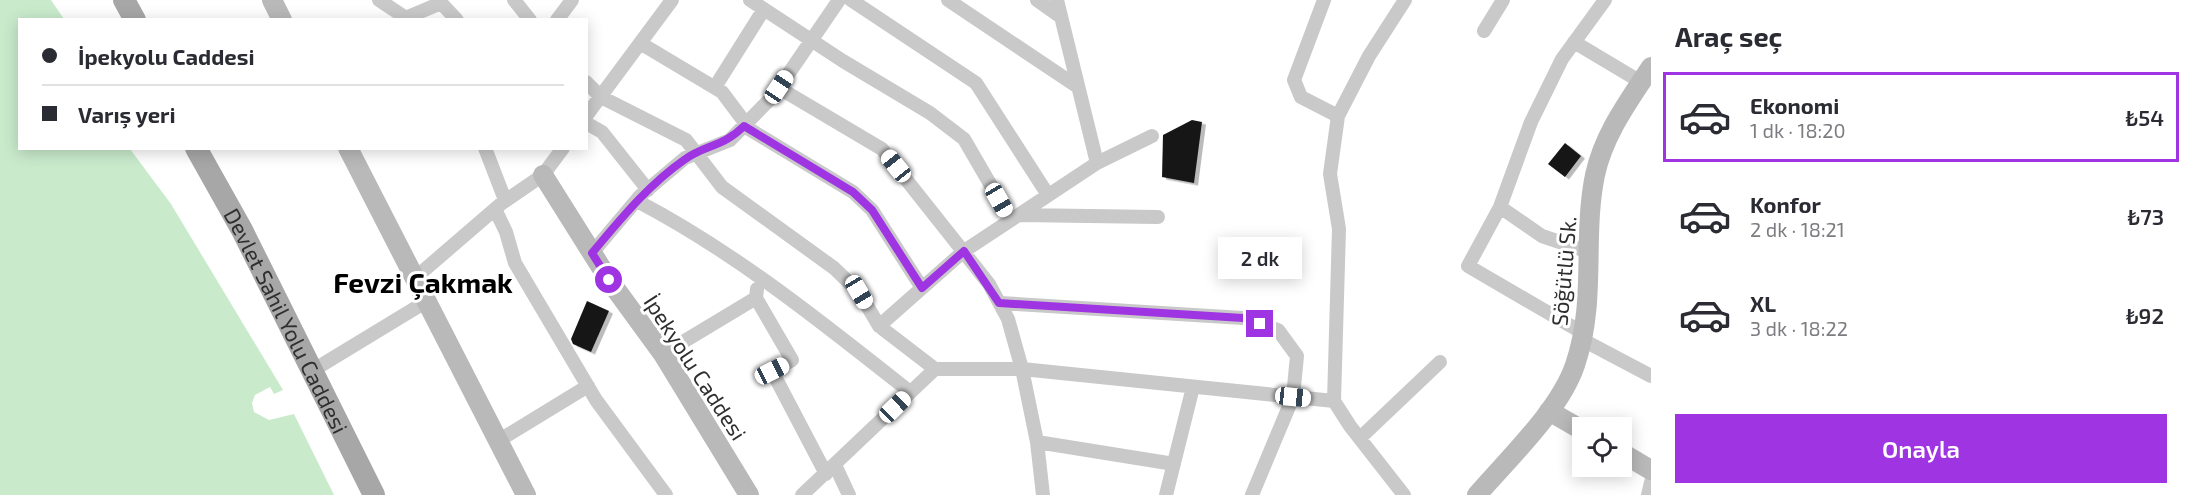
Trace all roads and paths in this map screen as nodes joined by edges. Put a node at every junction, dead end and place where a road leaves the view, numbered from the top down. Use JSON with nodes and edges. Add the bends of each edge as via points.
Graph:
{"nodes":[{"id":1,"x":110,"y":0,"type":"edge"},
{"id":2,"x":124,"y":0,"type":"edge"},
{"id":3,"x":272,"y":0,"type":"edge"},
{"id":4,"x":379,"y":0,"type":"edge"},
{"id":5,"x":514,"y":0,"type":"edge"},
{"id":6,"x":572,"y":0,"type":"edge"},
{"id":7,"x":672,"y":0,"type":"edge"},
{"id":8,"x":750,"y":0,"type":"edge"},
{"id":9,"x":839,"y":0,"type":"edge"},
{"id":10,"x":851,"y":0,"type":"edge"},
{"id":11,"x":948,"y":0,"type":"edge"},
{"id":12,"x":1037,"y":0,"type":"edge"},
{"id":13,"x":1058,"y":0,"type":"edge"},
{"id":14,"x":1324,"y":0,"type":"edge"},
{"id":15,"x":1405,"y":0,"type":"edge"},
{"id":16,"x":1503,"y":0,"type":"edge"},
{"id":17,"x":1605,"y":0,"type":"edge"},
{"id":18,"x":439,"y":2,"type":"edge"},
{"id":19,"x":764,"y":9,"type":"junction"},
{"id":20,"x":1061,"y":17,"type":"junction"},
{"id":21,"x":120,"y":18,"type":"edge"},
{"id":22,"x":134,"y":18,"type":"edge"},
{"id":23,"x":281,"y":18,"type":"edge"},
{"id":24,"x":409,"y":18,"type":"edge"},
{"id":25,"x":455,"y":18,"type":"edge"},
{"id":26,"x":528,"y":18,"type":"edge"},
{"id":27,"x":558,"y":18,"type":"edge"},
{"id":28,"x":1484,"y":31,"type":"dead end"},
{"id":29,"x":812,"y":40,"type":"junction"},
{"id":30,"x":1574,"y":42,"type":"junction"},
{"id":31,"x":640,"y":44,"type":"junction"},
{"id":32,"x":1646,"y":74,"type":"edge"},
{"id":33,"x":588,"y":84,"type":"edge"},
{"id":34,"x":715,"y":87,"type":"junction"},
{"id":35,"x":779,"y":87,"type":"junction"},
{"id":36,"x":1078,"y":87,"type":"junction"},
{"id":37,"x":601,"y":97,"type":"junction"},
{"id":38,"x":588,"y":113,"type":"edge"},
{"id":39,"x":1338,"y":116,"type":"junction"},
{"id":40,"x":588,"y":124,"type":"edge"},
{"id":41,"x":745,"y":125,"type":"junction"},
{"id":42,"x":1152,"y":136,"type":"dead end"},
{"id":43,"x":197,"y":150,"type":"edge"},
{"id":44,"x":211,"y":150,"type":"edge"},
{"id":45,"x":349,"y":150,"type":"edge"},
{"id":46,"x":486,"y":150,"type":"edge"},
{"id":47,"x":562,"y":150,"type":"edge"},
{"id":48,"x":695,"y":154,"type":"junction"},
{"id":49,"x":1097,"y":163,"type":"junction"},
{"id":50,"x":543,"y":175,"type":"junction"},
{"id":51,"x":648,"y":190,"type":"junction"},
{"id":52,"x":1048,"y":195,"type":"junction"},
{"id":53,"x":636,"y":201,"type":"junction"},
{"id":54,"x":500,"y":205,"type":"junction"},
{"id":55,"x":1500,"y":207,"type":"junction"},
{"id":56,"x":1015,"y":218,"type":"junction"},
{"id":57,"x":1158,"y":218,"type":"dead end"},
{"id":58,"x":964,"y":251,"type":"junction"},
{"id":59,"x":1589,"y":252,"type":"junction"},
{"id":60,"x":592,"y":253,"type":"junction"},
{"id":61,"x":415,"y":278,"type":"junction"},
{"id":62,"x":758,"y":278,"type":"junction"},
{"id":63,"x":922,"y":288,"type":"junction"},
{"id":64,"x":756,"y":298,"type":"junction"},
{"id":65,"x":427,"y":301,"type":"junction"},
{"id":66,"x":999,"y":303,"type":"junction"},
{"id":67,"x":879,"y":326,"type":"junction"},
{"id":68,"x":1582,"y":336,"type":"junction"},
{"id":69,"x":663,"y":354,"type":"junction"},
{"id":70,"x":1440,"y":362,"type":"dead end"},
{"id":71,"x":320,"y":366,"type":"junction"},
{"id":72,"x":935,"y":369,"type":"junction"},
{"id":73,"x":1022,"y":369,"type":"junction"},
{"id":74,"x":1651,"y":376,"type":"edge"},
{"id":75,"x":588,"y":386,"type":"junction"},
{"id":76,"x":1193,"y":387,"type":"junction"},
{"id":77,"x":910,"y":392,"type":"junction"},
{"id":78,"x":1293,"y":397,"type":"junction"},
{"id":79,"x":1334,"y":401,"type":"junction"},
{"id":80,"x":1549,"y":411,"type":"junction"},
{"id":81,"x":1572,"y":424,"type":"edge"},
{"id":82,"x":1360,"y":438,"type":"junction"},
{"id":83,"x":498,"y":441,"type":"junction"},
{"id":84,"x":1038,"y":442,"type":"junction"},
{"id":85,"x":1632,"y":459,"type":"edge"},
{"id":86,"x":1174,"y":464,"type":"junction"},
{"id":87,"x":831,"y":470,"type":"junction"},
{"id":88,"x":1651,"y":470,"type":"edge"},
{"id":89,"x":1651,"y":482,"type":"edge"},
{"id":90,"x":743,"y":493,"type":"edge"},
{"id":91,"x":374,"y":495,"type":"edge"},
{"id":92,"x":384,"y":495,"type":"edge"},
{"id":93,"x":526,"y":495,"type":"edge"},
{"id":94,"x":666,"y":495,"type":"edge"},
{"id":95,"x":802,"y":495,"type":"edge"},
{"id":96,"x":849,"y":495,"type":"edge"},
{"id":97,"x":1043,"y":495,"type":"edge"},
{"id":98,"x":1166,"y":495,"type":"edge"},
{"id":99,"x":1252,"y":495,"type":"edge"},
{"id":100,"x":1404,"y":495,"type":"edge"},
{"id":101,"x":1477,"y":495,"type":"edge"},
{"id":102,"x":1648,"y":495,"type":"edge"}],
"edges":[{"from":1,"to":21,"type":"main road"},
{"from":2,"to":22,"type":"main road"},
{"from":3,"to":23,"type":"street"},
{"from":4,"to":24,"type":"street"},
{"from":5,"to":26,"type":"street"},
{"from":6,"to":27,"type":"street"},
{"from":7,"to":31,"type":"street"},
{"from":8,"to":19,"type":"street"},
{"from":9,"to":29,"type":"street"},
{"from":10,"to":52,"type":"street","via":[[976,83]]},
{"from":11,"to":36,"type":"street"},
{"from":12,"to":20,"type":"street"},
{"from":13,"to":20,"type":"street"},
{"from":14,"to":39,"type":"street","via":[[1294,80],[1301,97]]},
{"from":15,"to":39,"type":"street","via":[[1369,56]]},
{"from":16,"to":28,"type":"street"},
{"from":17,"to":30,"type":"street"},
{"from":18,"to":24,"type":"street"},
{"from":18,"to":25,"type":"street"},
{"from":19,"to":29,"type":"street"},
{"from":19,"to":34,"type":"street"},
{"from":20,"to":36,"type":"street"},
{"from":29,"to":35,"type":"street"},
{"from":29,"to":56,"type":"street","via":[[930,113],[964,139]]},
{"from":30,"to":32,"type":"street"},
{"from":30,"to":55,"type":"street","via":[[1531,122]]},
{"from":31,"to":34,"type":"street"},
{"from":31,"to":37,"type":"street"},
{"from":32,"to":59,"type":"street","name":"Söğütlü Sk.","via":[[1609,130],[1595,176]]},
{"from":33,"to":37,"type":"street"},
{"from":34,"to":41,"type":"street"},
{"from":35,"to":41,"type":"street"},
{"from":35,"to":58,"type":"street","via":[[882,149]]},
{"from":36,"to":49,"type":"street"},
{"from":37,"to":38,"type":"street"},
{"from":37,"to":48,"type":"street","via":[[686,140]]},
{"from":39,"to":79,"type":"street","via":[[1330,174],[1339,229]]},
{"from":40,"to":51,"type":"street","via":[[602,132]]},
{"from":41,"to":48,"type":"street","via":[[730,140]]},
{"from":41,"to":63,"type":"street","via":[[853,192],[872,210]]},
{"from":42,"to":49,"type":"street"},
{"from":43,"to":91,"type":"main road","name":"Devlet Sahil Yolu Caddesi","via":[[242,230]]},
{"from":44,"to":71,"type":"main road","name":"Devlet Sahil Yolu Caddesi"},
{"from":45,"to":61,"type":"street"},
{"from":46,"to":54,"type":"street"},
{"from":47,"to":50,"type":"street"},
{"from":48,"to":51,"type":"street"},
{"from":48,"to":67,"type":"street","via":[[722,187],[834,268],[859,292]]},
{"from":49,"to":52,"type":"street"},
{"from":50,"to":54,"type":"street"},
{"from":50,"to":60,"type":"street","name":"İpekyolu Caddesi"},
{"from":51,"to":53,"type":"street"},
{"from":52,"to":56,"type":"street"},
{"from":53,"to":60,"type":"street"},
{"from":53,"to":62,"type":"street","via":[[678,223]]},
{"from":54,"to":61,"type":"street"},
{"from":54,"to":75,"type":"street","via":[[514,263]]},
{"from":55,"to":59,"type":"street","via":[[1542,236]]},
{"from":55,"to":68,"type":"street","via":[[1468,266]]},
{"from":56,"to":57,"type":"street"},
{"from":56,"to":58,"type":"street"},
{"from":58,"to":63,"type":"street"},
{"from":58,"to":66,"type":"street"},
{"from":59,"to":68,"type":"street","name":"Söğütlü Sk.","via":[[1589,308]]},
{"from":60,"to":69,"type":"street","name":"İpekyolu Caddesi"},
{"from":61,"to":65,"type":"street"},
{"from":62,"to":64,"type":"street"},
{"from":62,"to":77,"type":"street"},
{"from":63,"to":67,"type":"street"},
{"from":64,"to":69,"type":"street"},
{"from":64,"to":87,"type":"street","via":[[792,360],[772,371]]},
{"from":65,"to":71,"type":"street"},
{"from":65,"to":83,"type":"street"},
{"from":66,"to":73,"type":"street","via":[[1008,319]]},
{"from":66,"to":78,"type":"street","via":[[1243,318],[1278,330],[1296,356]]},
{"from":67,"to":72,"type":"street"},
{"from":68,"to":74,"type":"street"},
{"from":68,"to":80,"type":"street","name":"Söğütlü Sk.","via":[[1575,366]]},
{"from":69,"to":90,"type":"street","name":"İpekyolu Caddesi"},
{"from":70,"to":82,"type":"street"},
{"from":71,"to":92,"type":"main road","name":"Devlet Sahil Yolu Caddesi"},
{"from":72,"to":73,"type":"street"},
{"from":72,"to":77,"type":"street"},
{"from":73,"to":76,"type":"street"},
{"from":73,"to":84,"type":"street"},
{"from":75,"to":83,"type":"street"},
{"from":75,"to":94,"type":"street"},
{"from":76,"to":78,"type":"street"},
{"from":76,"to":86,"type":"street"},
{"from":77,"to":87,"type":"street"},
{"from":78,"to":79,"type":"street"},
{"from":78,"to":99,"type":"street"},
{"from":79,"to":82,"type":"street"},
{"from":80,"to":81,"type":"street"},
{"from":80,"to":101,"type":"street","name":"Söğütlü Sk."},
{"from":82,"to":100,"type":"street"},
{"from":83,"to":93,"type":"street"},
{"from":84,"to":86,"type":"street"},
{"from":84,"to":97,"type":"street"},
{"from":85,"to":88,"type":"street"},
{"from":86,"to":98,"type":"street"},
{"from":87,"to":95,"type":"street"},
{"from":87,"to":96,"type":"street"},
{"from":89,"to":102,"type":"street"}]}
